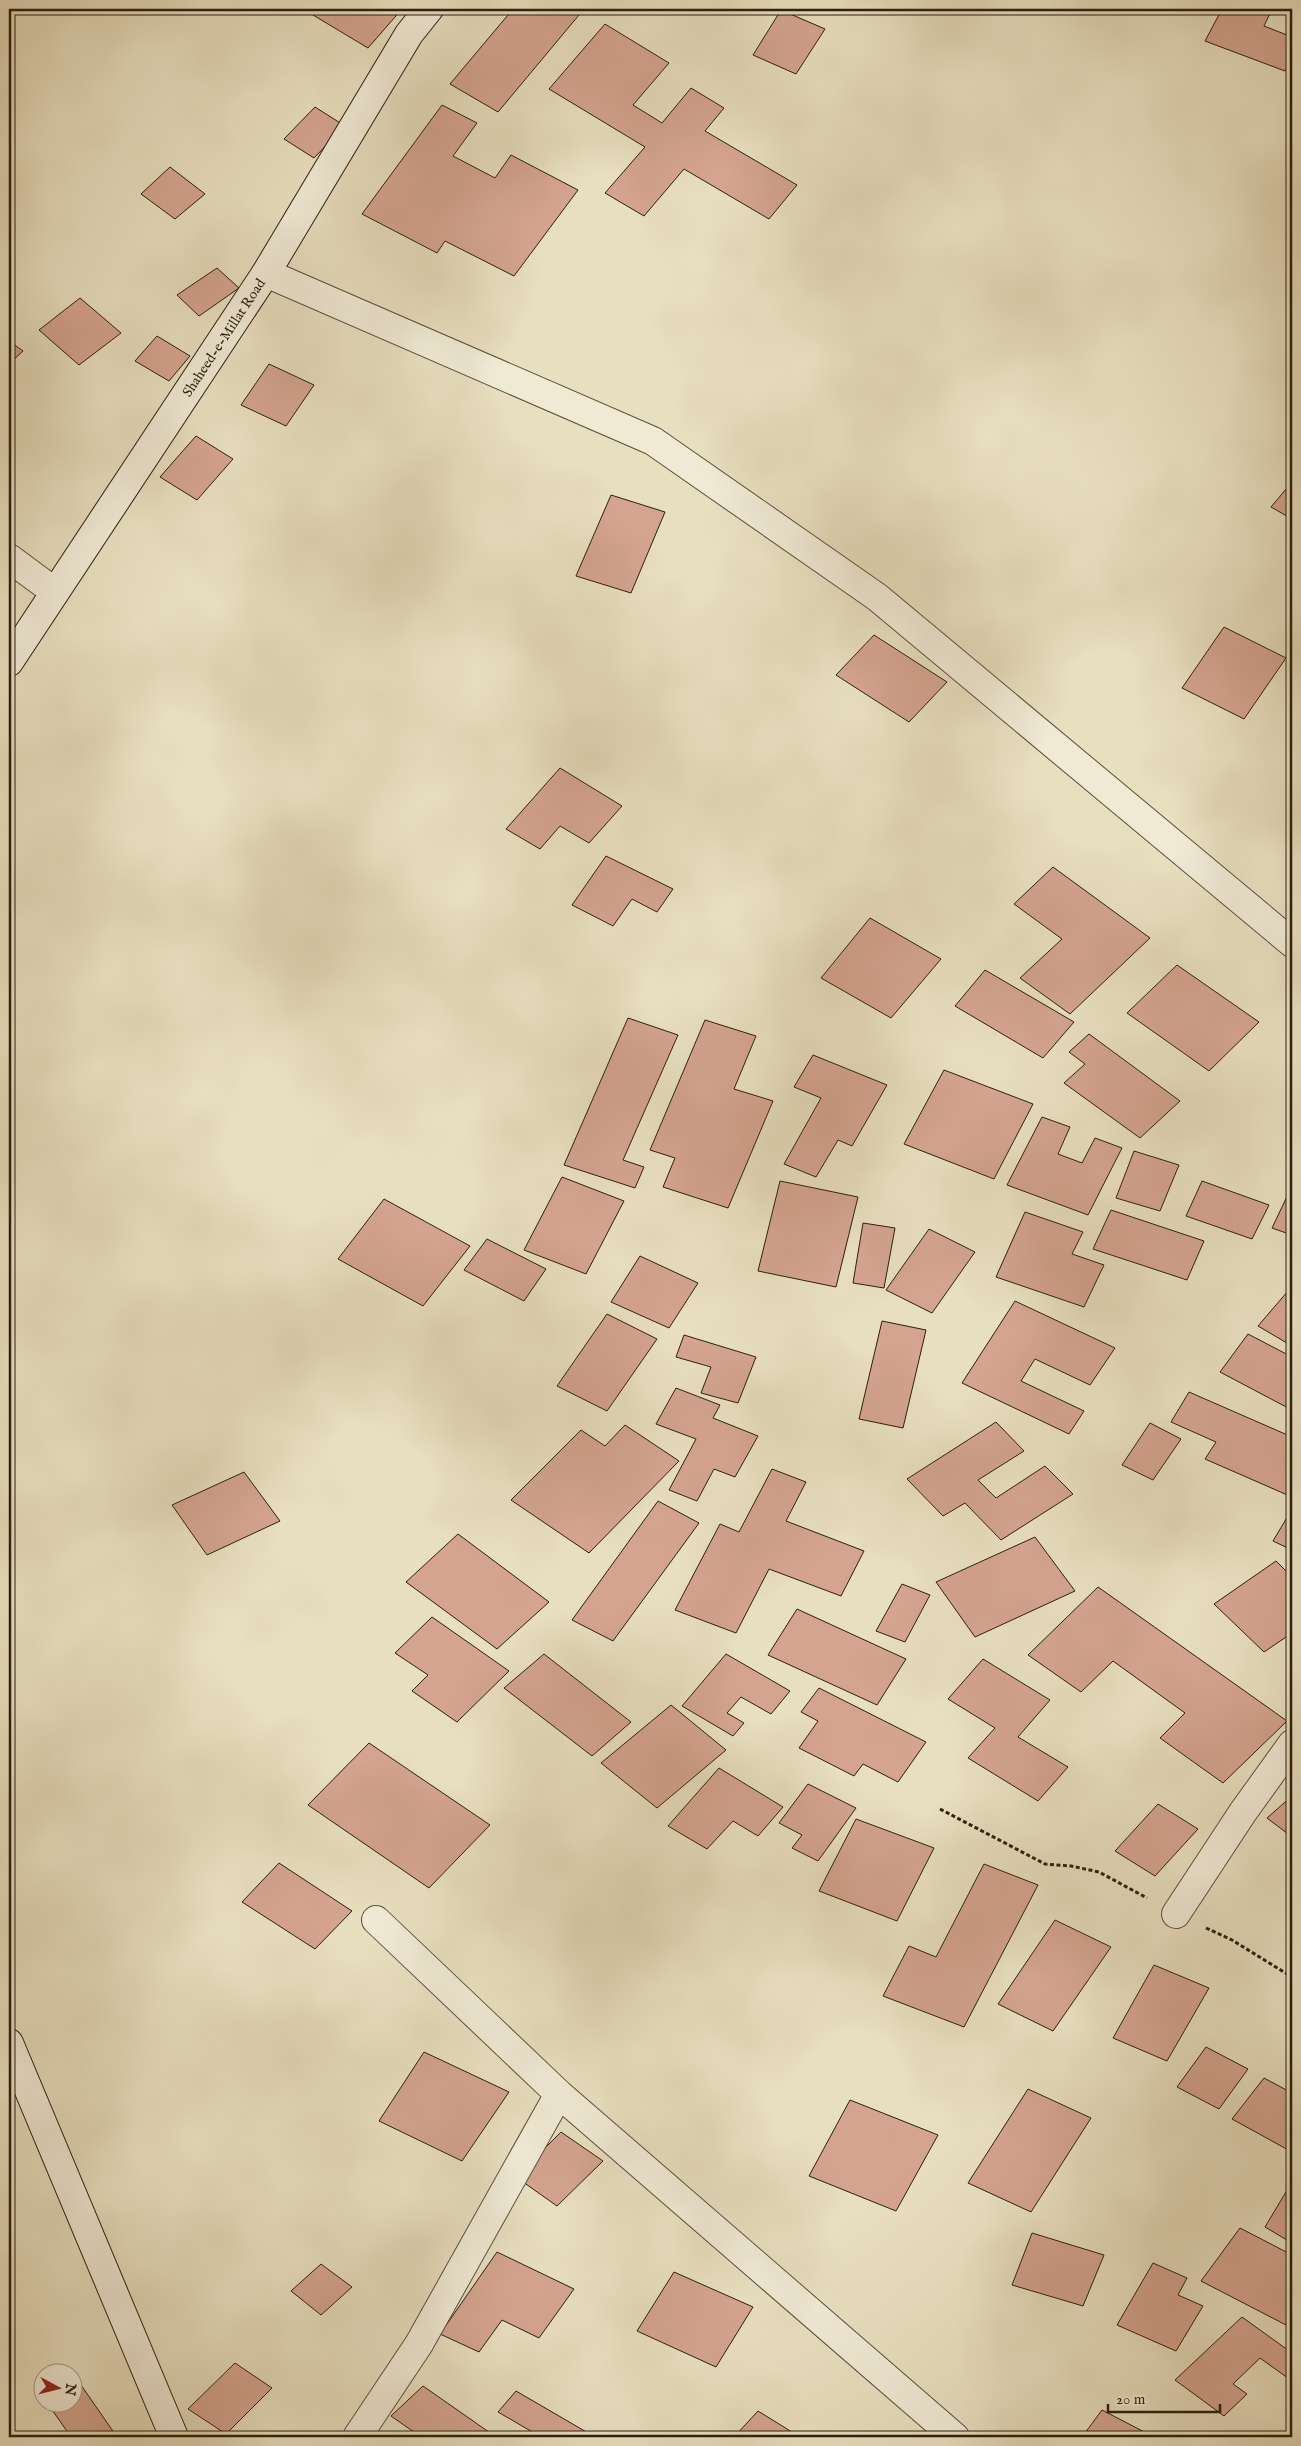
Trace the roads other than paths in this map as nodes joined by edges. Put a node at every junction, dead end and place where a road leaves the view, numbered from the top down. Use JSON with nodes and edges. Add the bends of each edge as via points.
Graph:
{"nodes":[{"id":1,"x":429,"y":9,"type":"edge"},
{"id":2,"x":266,"y":273,"type":"junction"},
{"id":3,"x":9,"y":558,"type":"edge"},
{"id":4,"x":55,"y":592,"type":"junction"},
{"id":5,"x":9,"y":662,"type":"edge"},
{"id":6,"x":1292,"y":943,"type":"edge"},
{"id":7,"x":1292,"y":1744,"type":"edge"},
{"id":8,"x":1176,"y":1914,"type":"road end"},
{"id":9,"x":376,"y":1920,"type":"dead end"},
{"id":10,"x":9,"y":2043,"type":"edge"},
{"id":11,"x":559,"y":2094,"type":"junction"},
{"id":12,"x":174,"y":2437,"type":"edge"},
{"id":13,"x":357,"y":2437,"type":"edge"},
{"id":14,"x":955,"y":2437,"type":"edge"}],
"edges":[{"from":1,"to":2,"type":"street","name":"Shaheed-e-Millat Road","via":[[409,34]]},
{"from":2,"to":4,"type":"street","name":"Shaheed-e-Millat Road"},
{"from":2,"to":6,"type":"street","via":[[653,441],[877,597]]},
{"from":3,"to":4,"type":"street"},
{"from":4,"to":5,"type":"street","name":"Shaheed-e-Millat Road"},
{"from":7,"to":8,"type":"street"},
{"from":9,"to":11,"type":"street"},
{"from":10,"to":12,"type":"street"},
{"from":11,"to":13,"type":"street","via":[[419,2344]]},
{"from":11,"to":14,"type":"street"}]}
